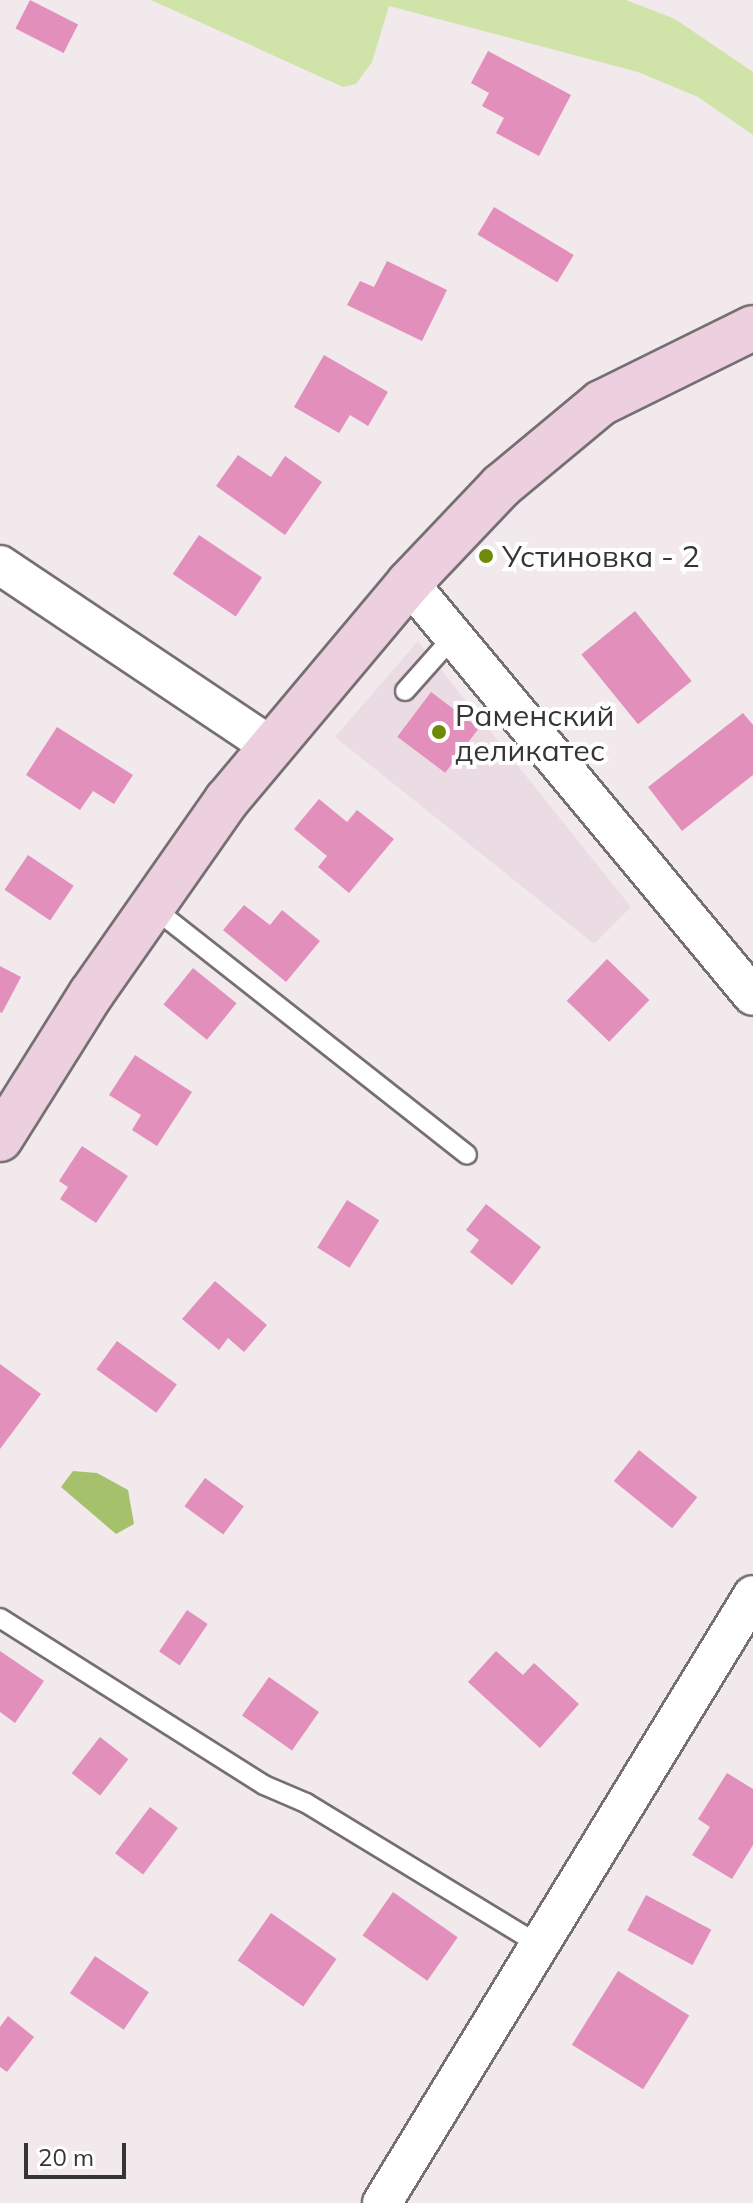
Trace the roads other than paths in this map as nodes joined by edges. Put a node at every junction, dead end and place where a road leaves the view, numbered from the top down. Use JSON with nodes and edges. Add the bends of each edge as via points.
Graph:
{"nodes":[{"id":1,"x":753,"y":328,"type":"edge"},
{"id":2,"x":0,"y":565,"type":"edge"},
{"id":3,"x":409,"y":583,"type":"junction"},
{"id":4,"x":453,"y":637,"type":"junction"},
{"id":5,"x":405,"y":691,"type":"dead end"},
{"id":6,"x":270,"y":746,"type":"junction"},
{"id":7,"x":151,"y":906,"type":"junction"},
{"id":8,"x":753,"y":996,"type":"edge"},
{"id":9,"x":0,"y":1139,"type":"edge"},
{"id":10,"x":467,"y":1155,"type":"dead end"},
{"id":11,"x":753,"y":1595,"type":"edge"},
{"id":12,"x":0,"y":1618,"type":"edge"},
{"id":13,"x":540,"y":1945,"type":"junction"},
{"id":14,"x":382,"y":2203,"type":"edge"}],
"edges":[{"from":1,"to":3,"type":"main road","via":[[601,403],[501,486]]},
{"from":2,"to":6,"type":"street"},
{"from":3,"to":4,"type":"street"},
{"from":3,"to":6,"type":"main road"},
{"from":4,"to":5,"type":"lane"},
{"from":4,"to":8,"type":"street"},
{"from":6,"to":7,"type":"main road"},
{"from":7,"to":9,"type":"main road"},
{"from":7,"to":10,"type":"lane"},
{"from":11,"to":13,"type":"street"},
{"from":12,"to":13,"type":"lane","via":[[264,1785],[306,1803]]},
{"from":13,"to":14,"type":"street"}]}
